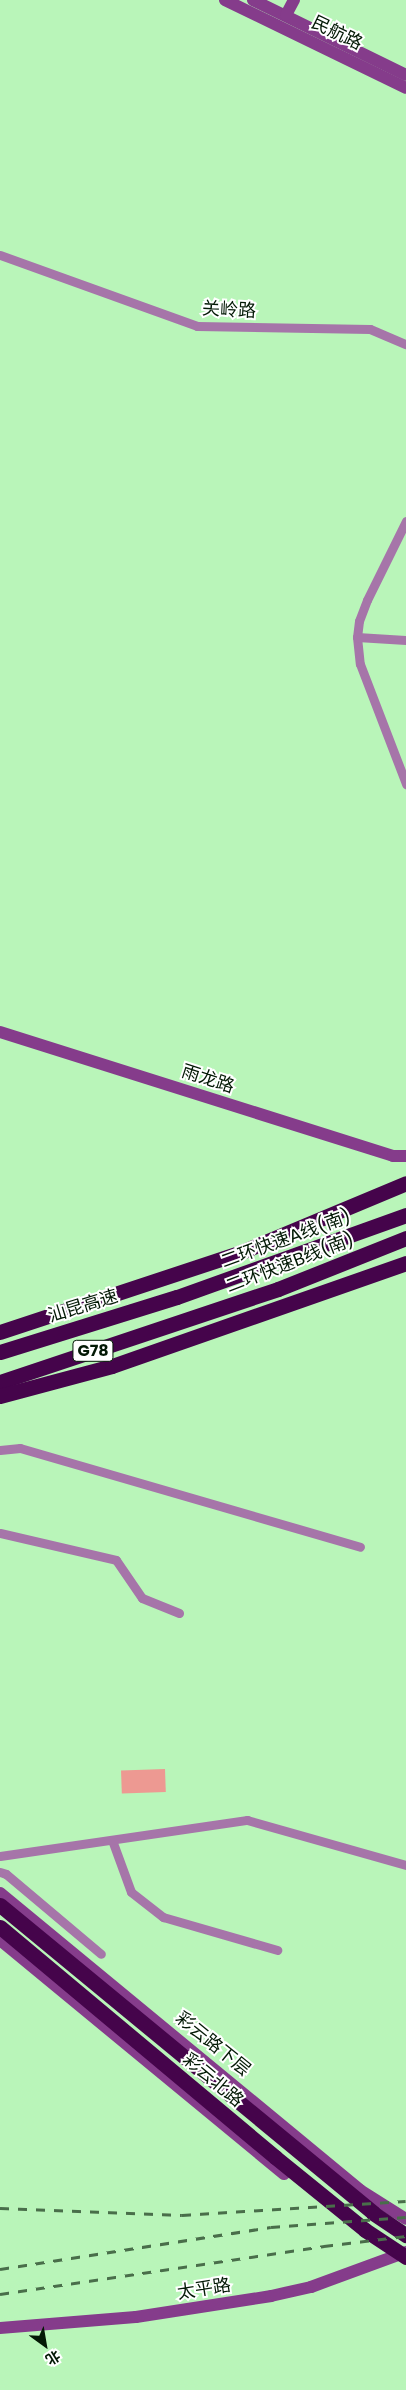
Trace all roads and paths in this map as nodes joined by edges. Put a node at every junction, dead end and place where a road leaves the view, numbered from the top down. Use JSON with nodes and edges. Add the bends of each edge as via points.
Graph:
{"nodes":[{"id":1,"x":225,"y":0,"type":"edge"},
{"id":2,"x":253,"y":0,"type":"edge"},
{"id":3,"x":294,"y":0,"type":"edge"},
{"id":4,"x":286,"y":15,"type":"junction"},
{"id":5,"x":406,"y":75,"type":"edge"},
{"id":6,"x":406,"y":88,"type":"edge"},
{"id":7,"x":0,"y":255,"type":"edge"},
{"id":8,"x":406,"y":344,"type":"edge"},
{"id":9,"x":406,"y":521,"type":"edge"},
{"id":10,"x":357,"y":637,"type":"junction"},
{"id":11,"x":406,"y":640,"type":"edge"},
{"id":12,"x":406,"y":784,"type":"edge"},
{"id":13,"x":0,"y":1032,"type":"edge"},
{"id":14,"x":406,"y":1156,"type":"edge"},
{"id":15,"x":406,"y":1183,"type":"edge"},
{"id":16,"x":406,"y":1205,"type":"edge"},
{"id":17,"x":406,"y":1215,"type":"edge"},
{"id":18,"x":406,"y":1238,"type":"edge"},
{"id":19,"x":406,"y":1244,"type":"edge"},
{"id":20,"x":406,"y":1263,"type":"edge"},
{"id":21,"x":274,"y":1264,"type":"junction"},
{"id":22,"x":313,"y":1276,"type":"junction"},
{"id":23,"x":177,"y":1297,"type":"joint"},
{"id":24,"x":0,"y":1332,"type":"edge"},
{"id":25,"x":0,"y":1352,"type":"edge"},
{"id":26,"x":0,"y":1382,"type":"edge"},
{"id":27,"x":0,"y":1396,"type":"edge"},
{"id":28,"x":0,"y":1450,"type":"edge"},
{"id":29,"x":0,"y":1532,"type":"edge"},
{"id":30,"x":360,"y":1547,"type":"dead end"},
{"id":31,"x":178,"y":1613,"type":"dead end"},
{"id":32,"x":112,"y":1840,"type":"junction"},
{"id":33,"x":0,"y":1856,"type":"edge"},
{"id":34,"x":406,"y":1865,"type":"edge"},
{"id":35,"x":0,"y":1872,"type":"edge"},
{"id":36,"x":0,"y":1893,"type":"edge"},
{"id":37,"x":0,"y":1906,"type":"edge"},
{"id":38,"x":0,"y":1927,"type":"edge"},
{"id":39,"x":0,"y":1940,"type":"edge"},
{"id":40,"x":277,"y":1950,"type":"dead end"},
{"id":41,"x":101,"y":1954,"type":"dead end"},
{"id":42,"x":406,"y":2219,"type":"edge"},
{"id":43,"x":406,"y":2235,"type":"edge"},
{"id":44,"x":402,"y":2255,"type":"edge"},
{"id":45,"x":406,"y":2263,"type":"edge"},
{"id":46,"x":0,"y":2328,"type":"edge"}],
"edges":[{"from":1,"to":6,"type":"street","name":"民航路"},
{"from":2,"to":4,"type":"street","name":"民航路"},
{"from":3,"to":4,"type":"street"},
{"from":4,"to":5,"type":"street","name":"民航路"},
{"from":7,"to":8,"type":"street","name":"关岭路","via":[[197,326],[370,329]]},
{"from":9,"to":10,"type":"street","via":[[367,600]]},
{"from":10,"to":11,"type":"street"},
{"from":10,"to":12,"type":"street","via":[[360,664]]},
{"from":13,"to":14,"type":"street","name":"雨龙路","via":[[393,1156]]},
{"from":15,"to":24,"type":"highway","via":[[239,1253]]},
{"from":16,"to":21,"type":"highway"},
{"from":17,"to":21,"type":"highway","name":"二环快速A线(南)"},
{"from":18,"to":22,"type":"highway","name":"二环快速B线(南)"},
{"from":19,"to":22,"type":"highway"},
{"from":20,"to":27,"type":"highway","via":[[112,1366]]},
{"from":21,"to":23,"type":"highway","name":"二环快速A线(南)"},
{"from":22,"to":26,"type":"highway","name":"二环快速B线(南)","number":"G78"},
{"from":23,"to":25,"type":"highway","name":"汕昆高速","number":"G78"},
{"from":28,"to":30,"type":"street","via":[[20,1448]]},
{"from":29,"to":31,"type":"street","via":[[116,1560],[142,1598]]},
{"from":32,"to":33,"type":"street"},
{"from":32,"to":34,"type":"street","via":[[247,1820]]},
{"from":32,"to":40,"type":"street","via":[[130,1892],[163,1917]]},
{"from":35,"to":41,"type":"street"},
{"from":36,"to":42,"type":"street","name":"彩云路下层","via":[[360,2190]]},
{"from":37,"to":43,"type":"highway","name":"彩云北路","via":[[373,2213]]},
{"from":38,"to":44,"type":"highway","name":"彩云北路","via":[[275,2157]]},
{"from":39,"to":44,"type":"street","via":[[267,2160]]},
{"from":44,"to":45,"type":"street"},
{"from":44,"to":46,"type":"street","name":"太平路","via":[[337,2278],[271,2296],[136,2317]]}]}
